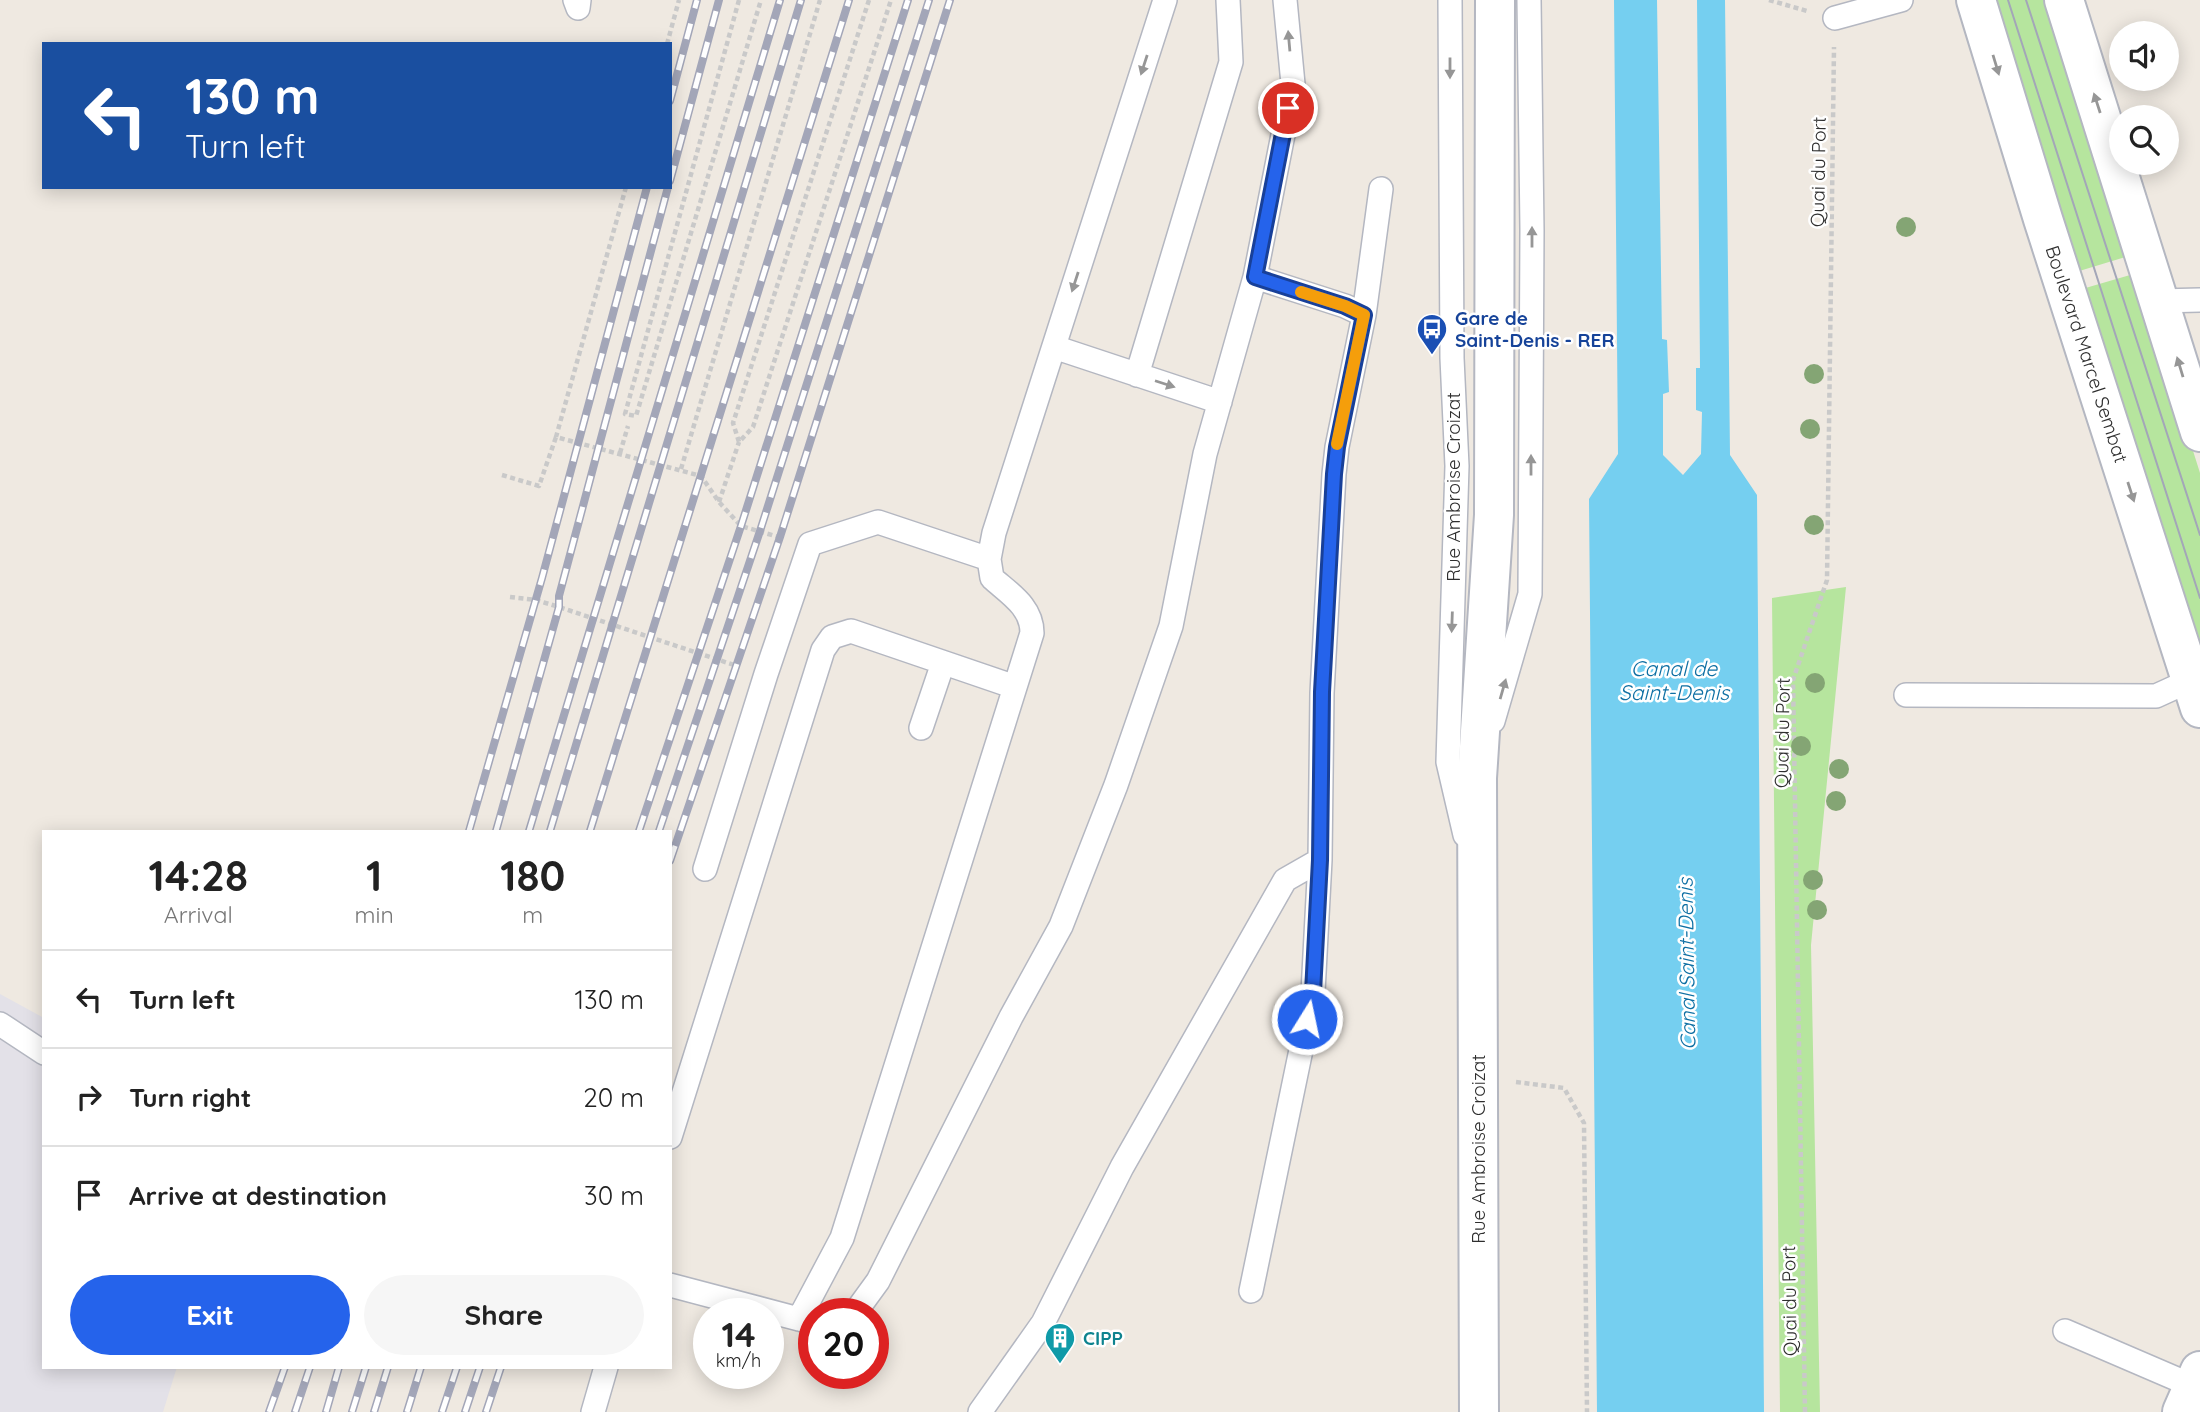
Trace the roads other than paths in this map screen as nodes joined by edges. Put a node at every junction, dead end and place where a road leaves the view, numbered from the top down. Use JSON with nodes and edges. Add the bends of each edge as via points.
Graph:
{"nodes":[{"id":1,"x":1165,"y":0,"type":"edge"},
{"id":2,"x":1228,"y":0,"type":"edge"},
{"id":3,"x":1285,"y":0,"type":"edge"},
{"id":4,"x":1450,"y":0,"type":"edge"},
{"id":5,"x":1495,"y":0,"type":"edge"},
{"id":6,"x":1529,"y":0,"type":"edge"},
{"id":7,"x":1901,"y":0,"type":"edge"},
{"id":8,"x":1976,"y":0,"type":"edge"},
{"id":9,"x":2064,"y":0,"type":"edge"},
{"id":10,"x":1835,"y":18,"type":"road end"},
{"id":11,"x":1381,"y":189,"type":"dead end"},
{"id":12,"x":1255,"y":277,"type":"junction"},
{"id":13,"x":2200,"y":300,"type":"edge"},
{"id":14,"x":2159,"y":301,"type":"junction"},
{"id":15,"x":1364,"y":315,"type":"junction"},
{"id":16,"x":1054,"y":346,"type":"junction"},
{"id":17,"x":1137,"y":374,"type":"junction"},
{"id":18,"x":1220,"y":402,"type":"junction"},
{"id":19,"x":2200,"y":432,"type":"edge"},
{"id":20,"x":989,"y":559,"type":"junction"},
{"id":21,"x":943,"y":663,"type":"junction"},
{"id":22,"x":1015,"y":687,"type":"junction"},
{"id":23,"x":2195,"y":694,"type":"edge"},
{"id":24,"x":1906,"y":695,"type":"dead end"},
{"id":25,"x":921,"y":729,"type":"dead end"},
{"id":26,"x":1477,"y":778,"type":"junction"},
{"id":27,"x":1320,"y":860,"type":"junction"},
{"id":28,"x":705,"y":869,"type":"dead end"},
{"id":29,"x":1477,"y":887,"type":"junction"},
{"id":30,"x":0,"y":1024,"type":"edge"},
{"id":31,"x":42,"y":1052,"type":"edge"},
{"id":32,"x":672,"y":1131,"type":"edge"},
{"id":33,"x":672,"y":1287,"type":"edge"},
{"id":34,"x":1251,"y":1291,"type":"dead end"},
{"id":35,"x":816,"y":1298,"type":"edge"},
{"id":36,"x":865,"y":1298,"type":"edge"},
{"id":37,"x":798,"y":1319,"type":"edge"},
{"id":38,"x":2065,"y":1331,"type":"dead end"},
{"id":39,"x":605,"y":1369,"type":"edge"},
{"id":40,"x":2192,"y":1390,"type":"edge"},
{"id":41,"x":593,"y":1412,"type":"edge"},
{"id":42,"x":980,"y":1412,"type":"edge"},
{"id":43,"x":1479,"y":1412,"type":"edge"}],
"edges":[{"from":1,"to":16,"type":"lane","one_way":true},
{"from":2,"to":17,"type":"lane","via":[[1231,62]]},
{"from":12,"to":3,"type":"lane","one_way":true,"via":[[1293,84]]},
{"from":4,"to":29,"type":"lane","name":"Rue Ambroise Croizat","one_way":true,"via":[[1451,358],[1457,466],[1448,762]]},
{"from":5,"to":26,"type":"main road","name":"Rue Ambroise Croizat","via":[[1494,515]]},
{"from":26,"to":6,"type":"lane","name":"Rue Ambroise Croizat","one_way":true,"via":[[1530,594]]},
{"from":7,"to":10,"type":"lane"},
{"from":8,"to":23,"type":"main road","name":"Boulevard Marcel Sembat","one_way":true},
{"from":14,"to":9,"type":"main road","one_way":true},
{"from":11,"to":15,"type":"lane"},
{"from":12,"to":15,"type":"lane"},
{"from":12,"to":18,"type":"lane"},
{"from":13,"to":14,"type":"lane"},
{"from":19,"to":14,"type":"main road","one_way":true},
{"from":15,"to":27,"type":"lane","via":[[1334,474],[1322,692]]},
{"from":16,"to":17,"type":"lane"},
{"from":16,"to":20,"type":"lane"},
{"from":17,"to":18,"type":"lane","one_way":true},
{"from":18,"to":36,"type":"lane","via":[[1205,454],[1171,626],[1061,926]]},
{"from":20,"to":22,"type":"lane","via":[[992,578],[1032,618],[1032,633]]},
{"from":20,"to":28,"type":"lane","via":[[878,522],[810,544]]},
{"from":21,"to":22,"type":"lane"},
{"from":21,"to":25,"type":"lane"},
{"from":21,"to":32,"type":"lane","via":[[851,631],[832,637],[822,649]]},
{"from":22,"to":35,"type":"lane","via":[[842,1238]]},
{"from":23,"to":24,"type":"lane"},
{"from":26,"to":29,"type":"main road","name":"Rue Ambroise Croizat"},
{"from":27,"to":34,"type":"lane","via":[[1313,992]]},
{"from":27,"to":42,"type":"lane","via":[[1285,880],[1122,1167],[1043,1322]]},
{"from":29,"to":43,"type":"main road","name":"Rue Ambroise Croizat"},
{"from":30,"to":31,"type":"lane"},
{"from":33,"to":37,"type":"lane"},
{"from":38,"to":40,"type":"lane"},
{"from":39,"to":41,"type":"lane"}]}
